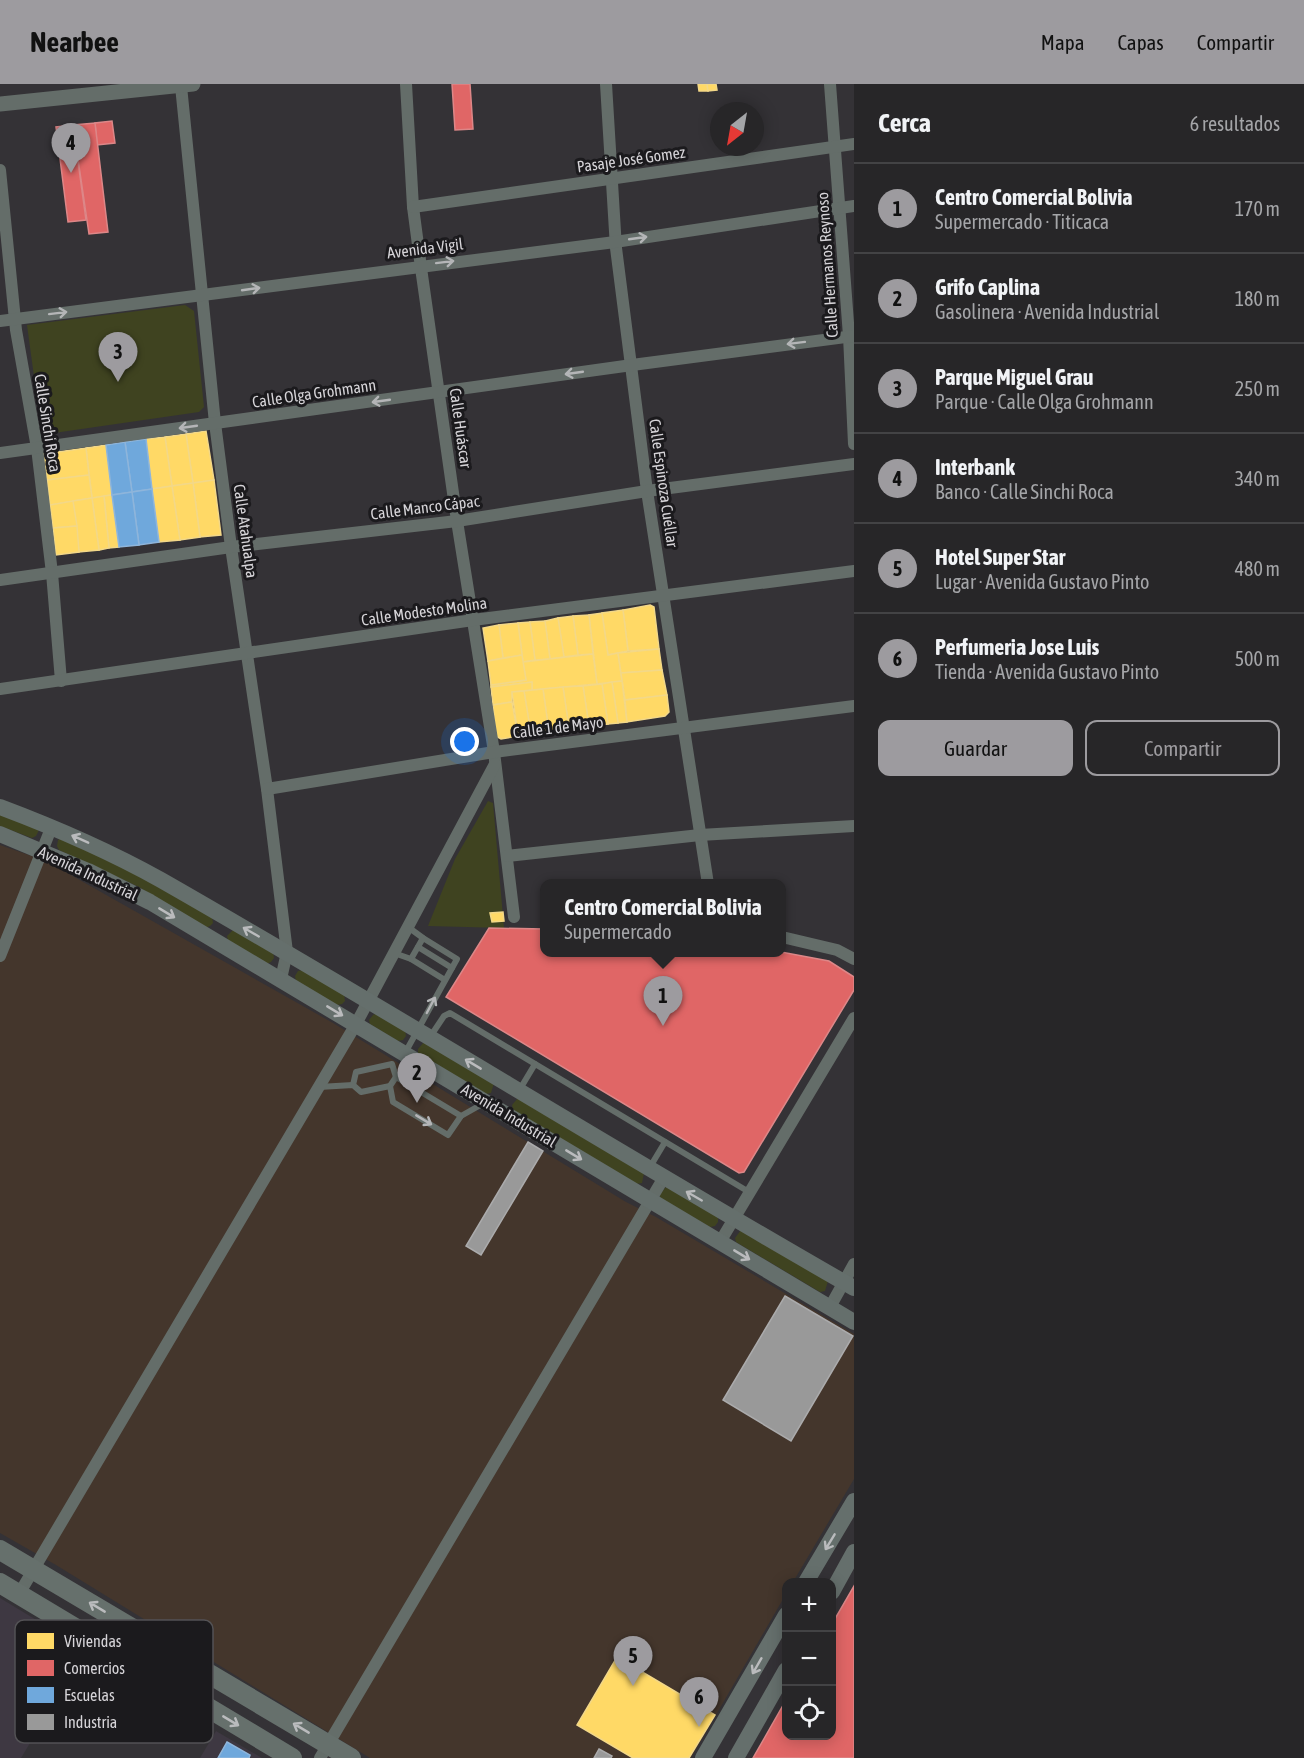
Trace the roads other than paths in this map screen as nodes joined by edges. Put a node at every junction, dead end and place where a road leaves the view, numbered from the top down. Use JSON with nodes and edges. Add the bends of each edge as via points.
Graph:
{"nodes":[{"id":1,"x":406,"y":84,"type":"edge"},
{"id":2,"x":606,"y":84,"type":"edge"},
{"id":3,"x":830,"y":84,"type":"edge"},
{"id":4,"x":187,"y":85,"type":"edge"},
{"id":5,"x":0,"y":104,"type":"edge"},
{"id":6,"x":854,"y":144,"type":"edge"},
{"id":7,"x":835,"y":146,"type":"junction"},
{"id":8,"x":0,"y":170,"type":"edge"},
{"id":9,"x":611,"y":179,"type":"junction"},
{"id":10,"x":854,"y":206,"type":"edge"},
{"id":11,"x":413,"y":207,"type":"junction"},
{"id":12,"x":839,"y":208,"type":"junction"},
{"id":13,"x":615,"y":242,"type":"junction"},
{"id":14,"x":421,"y":265,"type":"junction"},
{"id":15,"x":202,"y":296,"type":"junction"},
{"id":16,"x":15,"y":318,"type":"junction"},
{"id":17,"x":0,"y":321,"type":"edge"},
{"id":18,"x":851,"y":336,"type":"edge"},
{"id":19,"x":632,"y":365,"type":"junction"},
{"id":20,"x":440,"y":392,"type":"junction"},
{"id":21,"x":852,"y":394,"type":"edge"},
{"id":22,"x":215,"y":423,"type":"junction"},
{"id":23,"x":854,"y":444,"type":"edge"},
{"id":24,"x":37,"y":448,"type":"junction"},
{"id":25,"x":0,"y":453,"type":"edge"},
{"id":26,"x":854,"y":464,"type":"edge"},
{"id":27,"x":647,"y":491,"type":"junction"},
{"id":28,"x":457,"y":521,"type":"junction"},
{"id":29,"x":231,"y":547,"type":"junction"},
{"id":30,"x":854,"y":571,"type":"edge"},
{"id":31,"x":52,"y":573,"type":"junction"},
{"id":32,"x":0,"y":580,"type":"edge"},
{"id":33,"x":664,"y":596,"type":"junction"},
{"id":34,"x":473,"y":620,"type":"junction"},
{"id":35,"x":246,"y":654,"type":"junction"},
{"id":36,"x":61,"y":681,"type":"junction"},
{"id":37,"x":0,"y":689,"type":"edge"},
{"id":38,"x":854,"y":706,"type":"edge"},
{"id":39,"x":685,"y":728,"type":"junction"},
{"id":40,"x":495,"y":758,"type":"junction"},
{"id":41,"x":267,"y":789,"type":"junction"},
{"id":42,"x":0,"y":807,"type":"edge"},
{"id":43,"x":52,"y":826,"type":"junction"},
{"id":44,"x":854,"y":826,"type":"edge"},
{"id":45,"x":0,"y":834,"type":"edge"},
{"id":46,"x":700,"y":835,"type":"junction"},
{"id":47,"x":41,"y":850,"type":"junction"},
{"id":48,"x":507,"y":856,"type":"junction"},
{"id":49,"x":707,"y":879,"type":"edge"},
{"id":50,"x":514,"y":917,"type":"dead end"},
{"id":51,"x":228,"y":919,"type":"junction"},
{"id":52,"x":408,"y":927,"type":"junction"},
{"id":53,"x":423,"y":938,"type":"junction"},
{"id":54,"x":786,"y":938,"type":"edge"},
{"id":55,"x":215,"y":941,"type":"junction"},
{"id":56,"x":418,"y":947,"type":"junction"},
{"id":57,"x":287,"y":952,"type":"junction"},
{"id":58,"x":394,"y":953,"type":"junction"},
{"id":59,"x":0,"y":956,"type":"edge"},
{"id":60,"x":411,"y":959,"type":"junction"},
{"id":61,"x":854,"y":959,"type":"edge"},
{"id":62,"x":452,"y":968,"type":"junction"},
{"id":63,"x":281,"y":980,"type":"junction"},
{"id":64,"x":445,"y":980,"type":"junction"},
{"id":65,"x":369,"y":1001,"type":"junction"},
{"id":66,"x":854,"y":1018,"type":"edge"},
{"id":67,"x":356,"y":1024,"type":"junction"},
{"id":68,"x":424,"y":1034,"type":"junction"},
{"id":69,"x":404,"y":1053,"type":"junction"},
{"id":70,"x":535,"y":1064,"type":"junction"},
{"id":71,"x":396,"y":1077,"type":"junction"},
{"id":72,"x":353,"y":1085,"type":"junction"},
{"id":73,"x":390,"y":1086,"type":"junction"},
{"id":74,"x":318,"y":1087,"type":"junction"},
{"id":75,"x":514,"y":1088,"type":"junction"},
{"id":76,"x":491,"y":1105,"type":"junction"},
{"id":77,"x":461,"y":1116,"type":"junction"},
{"id":78,"x":665,"y":1142,"type":"junction"},
{"id":79,"x":648,"y":1170,"type":"junction"},
{"id":80,"x":663,"y":1179,"type":"junction"},
{"id":81,"x":749,"y":1192,"type":"junction"},
{"id":82,"x":650,"y":1200,"type":"junction"},
{"id":83,"x":734,"y":1219,"type":"junction"},
{"id":84,"x":720,"y":1242,"type":"junction"},
{"id":85,"x":854,"y":1264,"type":"edge"},
{"id":86,"x":849,"y":1286,"type":"edge"},
{"id":87,"x":830,"y":1307,"type":"junction"},
{"id":88,"x":854,"y":1322,"type":"edge"},
{"id":89,"x":854,"y":1501,"type":"edge"},
{"id":90,"x":0,"y":1550,"type":"edge"},
{"id":91,"x":854,"y":1552,"type":"edge"},
{"id":92,"x":33,"y":1570,"type":"junction"},
{"id":93,"x":808,"y":1578,"type":"edge"},
{"id":94,"x":0,"y":1583,"type":"edge"},
{"id":95,"x":836,"y":1583,"type":"edge"},
{"id":96,"x":19,"y":1594,"type":"junction"},
{"id":97,"x":62,"y":1620,"type":"edge"},
{"id":98,"x":113,"y":1620,"type":"edge"},
{"id":99,"x":782,"y":1622,"type":"edge"},
{"id":100,"x":782,"y":1677,"type":"edge"},
{"id":101,"x":213,"y":1682,"type":"edge"},
{"id":102,"x":213,"y":1711,"type":"edge"},
{"id":103,"x":324,"y":1751,"type":"edge"},
{"id":104,"x":292,"y":1758,"type":"edge"},
{"id":105,"x":351,"y":1758,"type":"edge"},
{"id":106,"x":703,"y":1758,"type":"edge"},
{"id":107,"x":736,"y":1758,"type":"edge"}],
"edges":[{"from":1,"to":11,"type":"street","name":"Calle Huáscar"},
{"from":2,"to":9,"type":"street","name":"Calle Espinoza Cuéllar"},
{"from":3,"to":7,"type":"street","name":"Calle Hermanos Reynoso"},
{"from":4,"to":5,"type":"street"},
{"from":4,"to":15,"type":"street","name":"Calle Atahualpa"},
{"from":6,"to":7,"type":"street","name":"Pasaje José Gomez"},
{"from":7,"to":9,"type":"street","name":"Pasaje José Gomez"},
{"from":7,"to":12,"type":"street","name":"Calle Hermanos Reynoso"},
{"from":8,"to":16,"type":"street","name":"Calle Sinchi Roca"},
{"from":9,"to":11,"type":"street","name":"Pasaje José Gomez"},
{"from":9,"to":13,"type":"street","name":"Calle Espinoza Cuéllar"},
{"from":10,"to":12,"type":"street","name":"Avenida Vigil"},
{"from":11,"to":14,"type":"street","name":"Calle Huáscar"},
{"from":13,"to":12,"type":"street","name":"Avenida Vigil","one_way":true},
{"from":12,"to":18,"type":"street","name":"Calle Hermanos Reynoso"},
{"from":14,"to":13,"type":"street","name":"Avenida Vigil","one_way":true},
{"from":13,"to":19,"type":"street","name":"Calle Espinoza Cuéllar"},
{"from":15,"to":14,"type":"street","name":"Avenida Vigil","one_way":true},
{"from":14,"to":20,"type":"street","name":"Calle Huáscar"},
{"from":16,"to":15,"type":"street","name":"Avenida Vigil","one_way":true},
{"from":15,"to":22,"type":"street","name":"Calle Atahualpa"},
{"from":16,"to":17,"type":"street","name":"Avenida Vigil"},
{"from":16,"to":24,"type":"street","name":"Calle Sinchi Roca"},
{"from":18,"to":19,"type":"street","name":"Calle Olga Grohmann","one_way":true},
{"from":18,"to":21,"type":"street","name":"Calle Hermanos Reynoso"},
{"from":19,"to":20,"type":"street","name":"Calle Olga Grohmann","one_way":true},
{"from":19,"to":27,"type":"street","name":"Calle Espinoza Cuéllar"},
{"from":20,"to":22,"type":"street","name":"Calle Olga Grohmann","one_way":true},
{"from":20,"to":28,"type":"street","name":"Calle Huáscar"},
{"from":21,"to":23,"type":"street","name":"Calle Hermanos Reynoso"},
{"from":22,"to":24,"type":"street","name":"Calle Olga Grohmann","one_way":true},
{"from":22,"to":29,"type":"street","name":"Calle Atahualpa"},
{"from":24,"to":25,"type":"street","name":"Calle Olga Grohmann"},
{"from":24,"to":31,"type":"street","name":"Calle Sinchi Roca"},
{"from":26,"to":27,"type":"street","name":"Calle Manco Cápac"},
{"from":27,"to":28,"type":"street","name":"Calle Manco Cápac"},
{"from":27,"to":33,"type":"street","name":"Calle Espinoza Cuéllar"},
{"from":28,"to":29,"type":"street","name":"Calle Manco Cápac"},
{"from":28,"to":34,"type":"street","name":"Calle Huáscar"},
{"from":29,"to":31,"type":"street","name":"Calle Manco Cápac"},
{"from":29,"to":35,"type":"street","name":"Calle Atahualpa"},
{"from":30,"to":33,"type":"street","name":"Calle Modesto Molina"},
{"from":31,"to":32,"type":"street","name":"Calle Manco Cápac"},
{"from":31,"to":36,"type":"street","name":"Calle Sinchi Roca"},
{"from":33,"to":34,"type":"street","name":"Calle Modesto Molina"},
{"from":33,"to":39,"type":"street","name":"Calle Espinoza Cuéllar"},
{"from":34,"to":35,"type":"street","name":"Calle Modesto Molina"},
{"from":34,"to":40,"type":"street","name":"Calle Huáscar"},
{"from":35,"to":36,"type":"street","name":"Calle Modesto Molina"},
{"from":35,"to":41,"type":"street","name":"Calle Atahualpa"},
{"from":36,"to":37,"type":"street","name":"Calle Modesto Molina"},
{"from":38,"to":39,"type":"street","name":"Calle 1 de Mayo"},
{"from":39,"to":40,"type":"street","name":"Calle 1 de Mayo"},
{"from":39,"to":46,"type":"street","name":"Calle Espinoza Cuéllar"},
{"from":40,"to":41,"type":"street","name":"Calle 1 de Mayo"},
{"from":40,"to":48,"type":"street","name":"Calle Huáscar"},
{"from":40,"to":52,"type":"street"},
{"from":41,"to":57,"type":"street","name":"Calle Atahualpa"},
{"from":42,"to":43,"type":"main road","name":"Avenida Industrial"},
{"from":43,"to":47,"type":"street"},
{"from":51,"to":43,"type":"main road","name":"Avenida Industrial","one_way":true,"via":[[133,865]]},
{"from":44,"to":46,"type":"street"},
{"from":45,"to":47,"type":"main road","name":"Avenida Industrial"},
{"from":46,"to":48,"type":"street"},
{"from":46,"to":49,"type":"street","name":"Calle Espinoza Cuéllar"},
{"from":47,"to":55,"type":"main road","name":"Avenida Industrial","one_way":true,"via":[[128,890]]},
{"from":47,"to":59,"type":"street"},
{"from":48,"to":50,"type":"street","name":"Calle Huáscar"},
{"from":51,"to":55,"type":"main road"},
{"from":57,"to":51,"type":"main road","name":"Avenida Industrial","one_way":true},
{"from":52,"to":53,"type":"lane"},
{"from":52,"to":58,"type":"street"},
{"from":53,"to":56,"type":"lane"},
{"from":53,"to":62,"type":"lane","via":[[457,959]]},
{"from":54,"to":61,"type":"street","via":[[837,950]]},
{"from":55,"to":63,"type":"main road","name":"Avenida Industrial"},
{"from":56,"to":60,"type":"lane"},
{"from":56,"to":62,"type":"lane"},
{"from":57,"to":63,"type":"street","name":"Calle Atahualpa"},
{"from":57,"to":65,"type":"main road","name":"Avenida Industrial"},
{"from":58,"to":60,"type":"lane"},
{"from":58,"to":65,"type":"street"},
{"from":60,"to":64,"type":"lane"},
{"from":62,"to":64,"type":"lane"},
{"from":63,"to":67,"type":"main road","name":"Avenida Industrial","one_way":true},
{"from":68,"to":64,"type":"lane","one_way":true},
{"from":65,"to":67,"type":"street"},
{"from":65,"to":68,"type":"main road","name":"Avenida Industrial"},
{"from":66,"to":81,"type":"street"},
{"from":67,"to":69,"type":"main road","name":"Avenida Industrial"},
{"from":67,"to":74,"type":"street"},
{"from":68,"to":69,"type":"lane"},
{"from":68,"to":70,"type":"lane","via":[[450,1013]]},
{"from":75,"to":68,"type":"main road","name":"Avenida Industrial","one_way":true},
{"from":69,"to":76,"type":"main road","name":"Avenida Industrial"},
{"from":70,"to":75,"type":"lane"},
{"from":70,"to":78,"type":"lane"},
{"from":71,"to":72,"type":"lane","via":[[392,1064],[356,1072]]},
{"from":71,"to":73,"type":"lane"},
{"from":71,"to":77,"type":"lane"},
{"from":72,"to":73,"type":"lane","via":[[361,1092]]},
{"from":72,"to":74,"type":"lane"},
{"from":73,"to":77,"type":"lane","one_way":true,"via":[[393,1102],[448,1135]]},
{"from":74,"to":92,"type":"street"},
{"from":75,"to":76,"type":"main road"},
{"from":75,"to":79,"type":"main road","name":"Avenida Industrial"},
{"from":76,"to":77,"type":"lane"},
{"from":76,"to":82,"type":"main road","name":"Avenida Industrial","one_way":true},
{"from":78,"to":79,"type":"lane"},
{"from":78,"to":81,"type":"lane"},
{"from":79,"to":80,"type":"main road","name":"Avenida Industrial"},
{"from":80,"to":82,"type":"street"},
{"from":83,"to":80,"type":"main road","name":"Avenida Industrial","one_way":true},
{"from":81,"to":83,"type":"street"},
{"from":82,"to":84,"type":"main road","name":"Avenida Industrial"},
{"from":82,"to":103,"type":"street"},
{"from":83,"to":84,"type":"street"},
{"from":83,"to":86,"type":"main road","name":"Avenida Industrial"},
{"from":84,"to":87,"type":"main road","name":"Avenida Industrial","one_way":true},
{"from":85,"to":86,"type":"street"},
{"from":86,"to":87,"type":"street"},
{"from":87,"to":88,"type":"main road","name":"Avenida Industrial"},
{"from":89,"to":93,"type":"main road","one_way":true},
{"from":90,"to":92,"type":"highway"},
{"from":91,"to":95,"type":"main road"},
{"from":92,"to":96,"type":"street"},
{"from":98,"to":92,"type":"highway","one_way":true},
{"from":94,"to":96,"type":"highway"},
{"from":96,"to":97,"type":"highway","one_way":true},
{"from":99,"to":106,"type":"main road","one_way":true},
{"from":100,"to":107,"type":"main road"},
{"from":103,"to":101,"type":"highway","one_way":true},
{"from":102,"to":104,"type":"highway","one_way":true},
{"from":103,"to":105,"type":"highway"}]}
